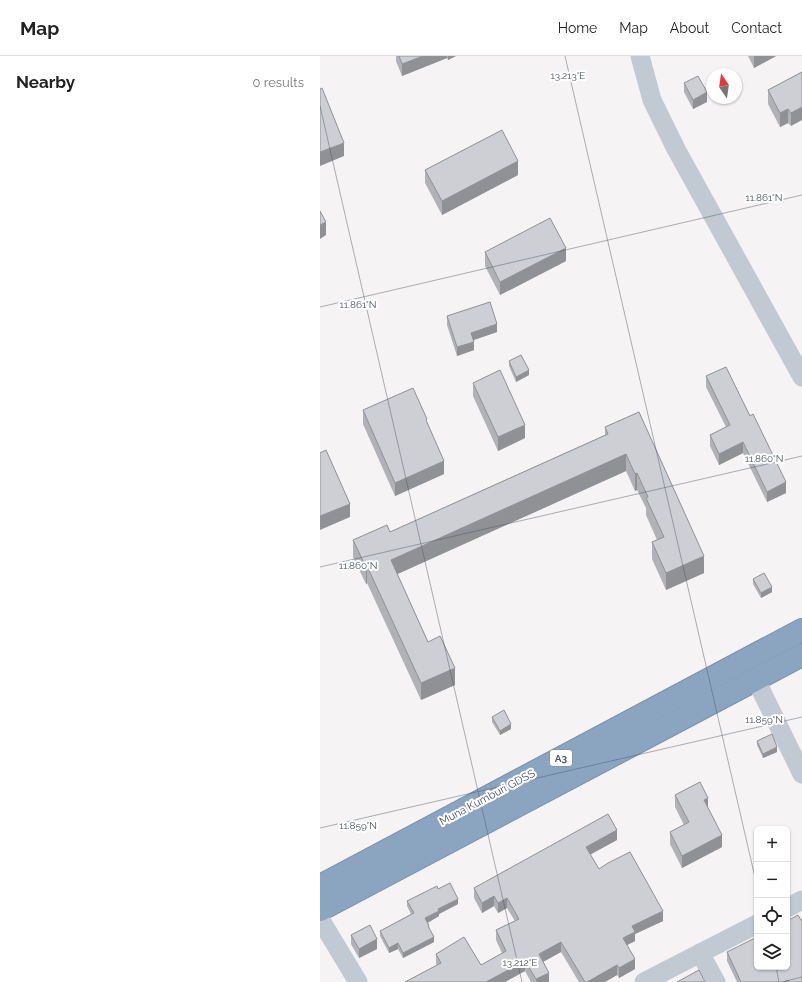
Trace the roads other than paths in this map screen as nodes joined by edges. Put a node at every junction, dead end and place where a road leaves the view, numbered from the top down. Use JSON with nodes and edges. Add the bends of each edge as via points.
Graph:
{"nodes":[{"id":1,"x":640,"y":56,"type":"edge"},
{"id":2,"x":802,"y":377,"type":"edge"},
{"id":3,"x":802,"y":630,"type":"edge"},
{"id":4,"x":802,"y":655,"type":"edge"},
{"id":5,"x":756,"y":680,"type":"junction"},
{"id":6,"x":802,"y":774,"type":"edge"},
{"id":7,"x":320,"y":886,"type":"edge"},
{"id":8,"x":802,"y":900,"type":"edge"},
{"id":9,"x":790,"y":906,"type":"edge"},
{"id":10,"x":320,"y":910,"type":"edge"},
{"id":11,"x":320,"y":919,"type":"edge"},
{"id":12,"x":754,"y":926,"type":"edge"},
{"id":13,"x":700,"y":953,"type":"junction"},
{"id":14,"x":358,"y":982,"type":"edge"},
{"id":15,"x":644,"y":982,"type":"edge"},
{"id":16,"x":716,"y":982,"type":"edge"}],
"edges":[{"from":1,"to":2,"type":"street","via":[[652,100],[676,149]]},
{"from":3,"to":7,"type":"highway","name":"Muna Kumburi GDSS","number":"A3"},
{"from":4,"to":5,"type":"highway","name":"Muna Kumburi GDSS","number":"A3"},
{"from":5,"to":6,"type":"street"},
{"from":5,"to":10,"type":"highway","name":"Muna Kumburi GDSS","number":"A3"},
{"from":8,"to":9,"type":"street"},
{"from":11,"to":14,"type":"street"},
{"from":12,"to":13,"type":"street"},
{"from":13,"to":15,"type":"street"},
{"from":13,"to":16,"type":"street"}]}
